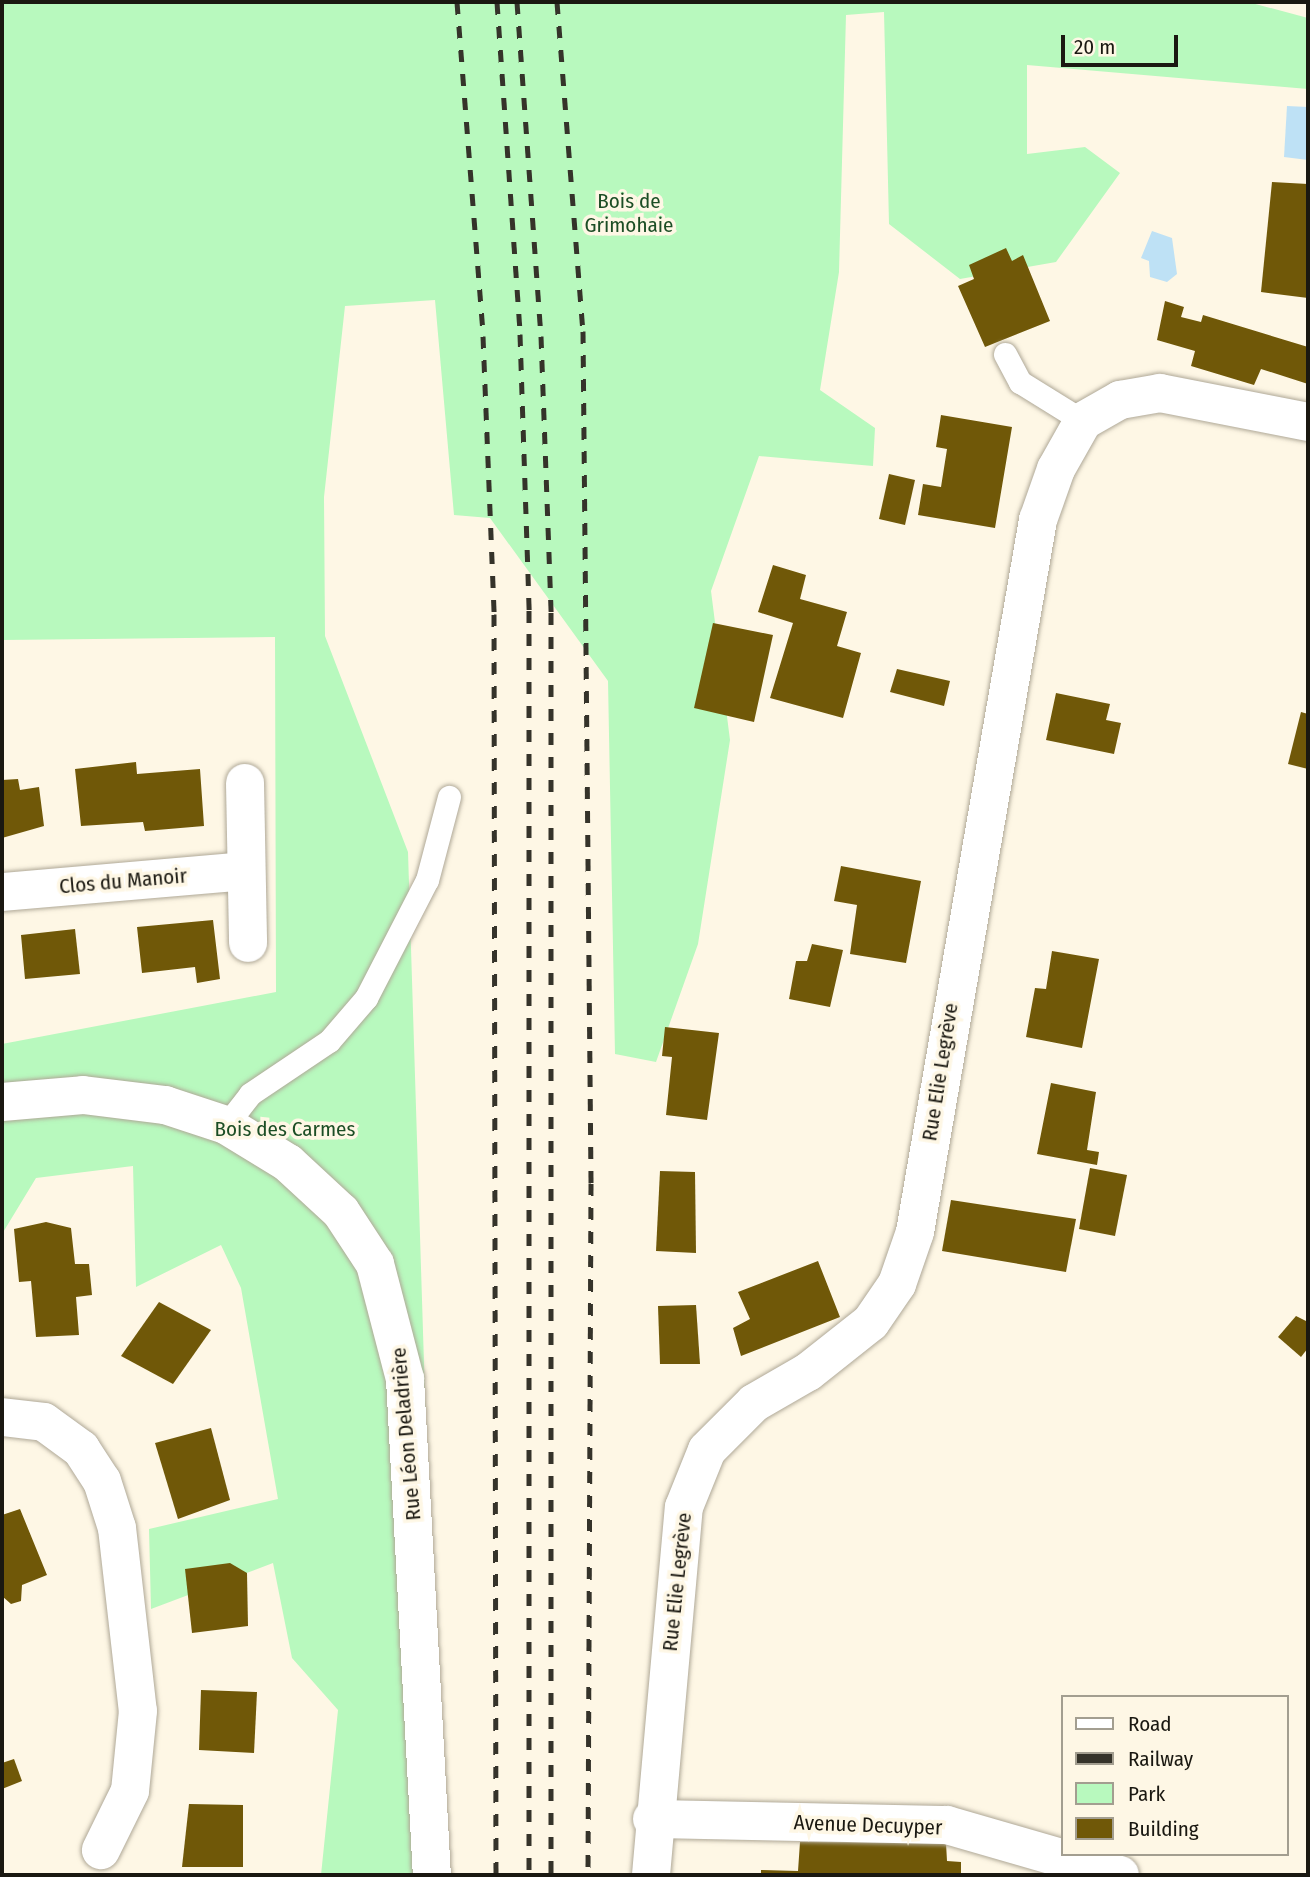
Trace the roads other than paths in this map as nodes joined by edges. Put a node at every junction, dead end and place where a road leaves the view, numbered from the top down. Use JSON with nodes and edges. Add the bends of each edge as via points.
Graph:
{"nodes":[{"id":1,"x":1005,"y":354,"type":"dead end"},
{"id":2,"x":1083,"y":421,"type":"junction"},
{"id":3,"x":1308,"y":422,"type":"edge"},
{"id":4,"x":245,"y":783,"type":"dead end"},
{"id":5,"x":449,"y":797,"type":"dead end"},
{"id":6,"x":245,"y":871,"type":"junction"},
{"id":7,"x":2,"y":892,"type":"edge"},
{"id":8,"x":248,"y":943,"type":"dead end"},
{"id":9,"x":2,"y":1102,"type":"edge"},
{"id":10,"x":226,"y":1125,"type":"junction"},
{"id":11,"x":2,"y":1417,"type":"edge"},
{"id":12,"x":652,"y":1819,"type":"junction"},
{"id":13,"x":101,"y":1850,"type":"dead end"},
{"id":14,"x":432,"y":1875,"type":"edge"},
{"id":15,"x":651,"y":1875,"type":"edge"},
{"id":16,"x":1119,"y":1875,"type":"edge"}],
"edges":[{"from":1,"to":2,"type":"lane","via":[[1020,383]]},
{"from":2,"to":3,"type":"street","via":[[1120,400],[1160,393]]},
{"from":2,"to":12,"type":"street","name":"Rue Elie Legrève","via":[[1056,468],[1038,520],[915,1232],[897,1284],[871,1322],[808,1372],[754,1403],[707,1450],[684,1507]]},
{"from":4,"to":6,"type":"street"},
{"from":5,"to":10,"type":"lane","via":[[427,880],[366,998],[329,1041],[250,1094]]},
{"from":6,"to":7,"type":"street","name":"Clos du Manoir"},
{"from":6,"to":8,"type":"street"},
{"from":9,"to":10,"type":"street","name":"Rue Léon Deladrière","via":[[83,1095],[164,1105]]},
{"from":10,"to":14,"type":"street","name":"Rue Léon Deladrière","via":[[288,1163],[341,1212],[375,1264],[394,1320],[405,1378]]},
{"from":11,"to":13,"type":"street","via":[[44,1422],[81,1449],[102,1481],[117,1528],[138,1711],[130,1791]]},
{"from":12,"to":15,"type":"street","name":"Rue Elie Legrève"},
{"from":12,"to":16,"type":"street","name":"Avenue Decuyper","via":[[947,1825]]}]}
